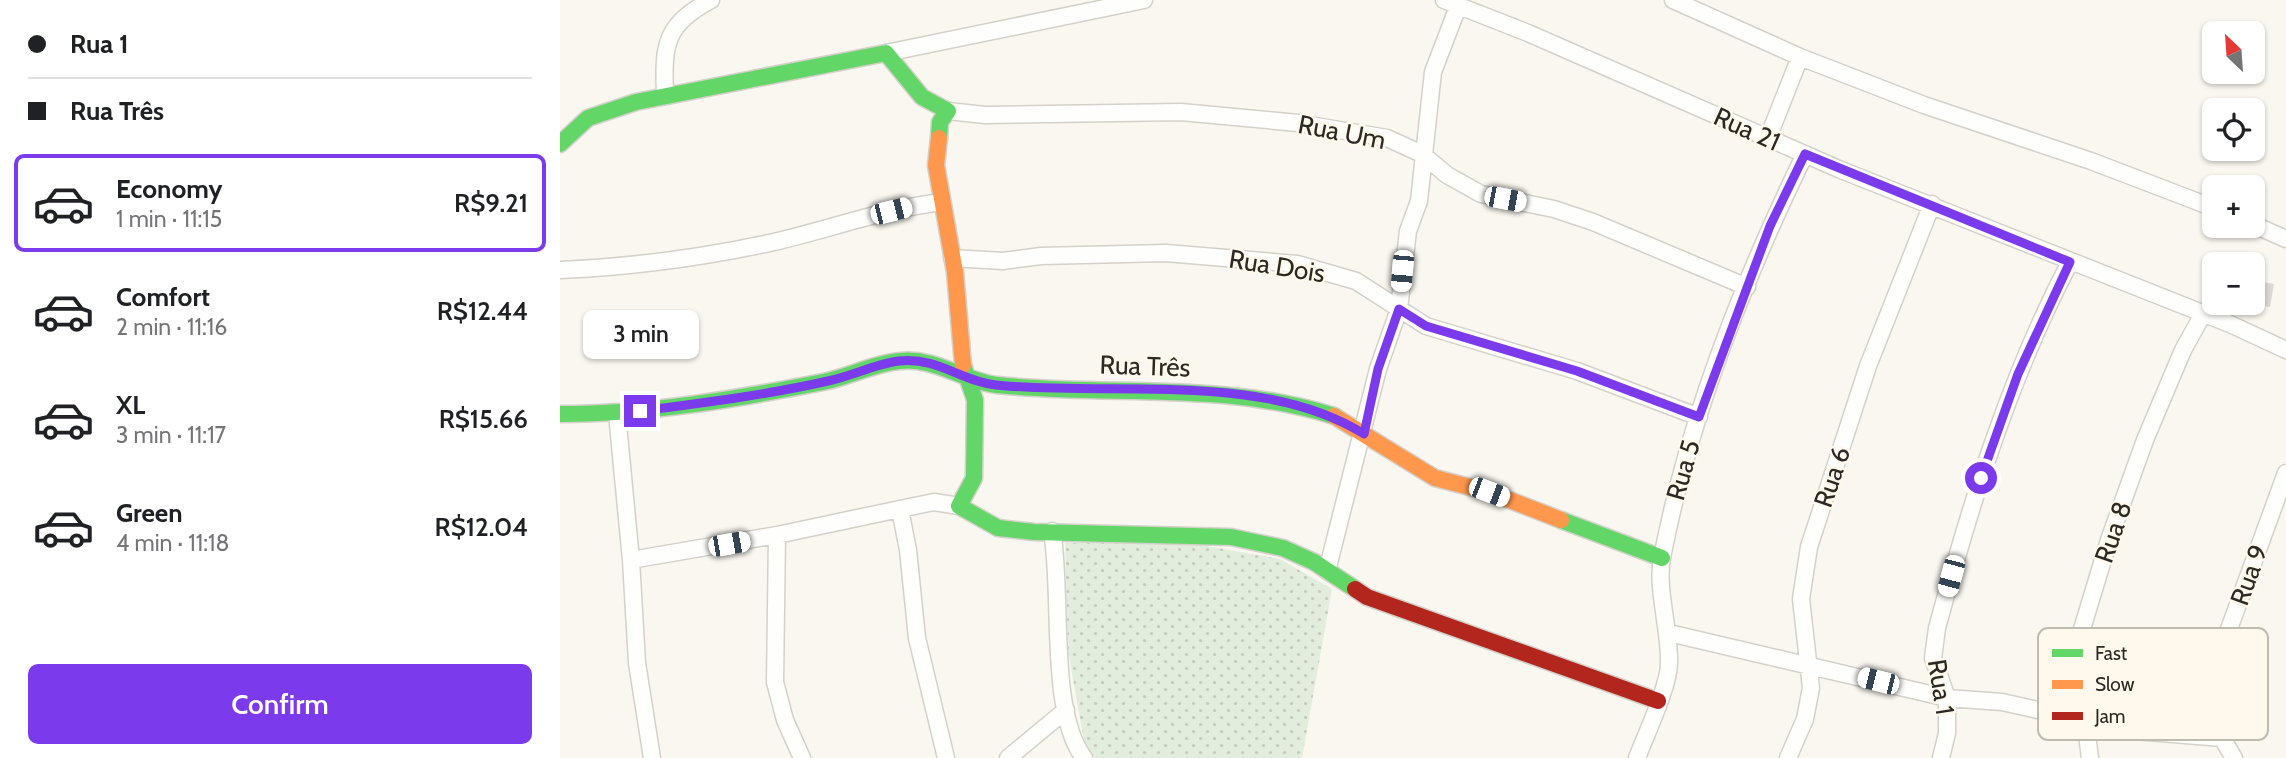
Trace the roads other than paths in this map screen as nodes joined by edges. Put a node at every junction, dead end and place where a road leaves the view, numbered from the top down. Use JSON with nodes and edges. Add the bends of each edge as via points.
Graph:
{"nodes":[{"id":1,"x":711,"y":0,"type":"edge"},
{"id":2,"x":1144,"y":0,"type":"edge"},
{"id":3,"x":1673,"y":0,"type":"edge"},
{"id":4,"x":1451,"y":2,"type":"edge"},
{"id":5,"x":886,"y":53,"type":"junction"},
{"id":6,"x":1800,"y":57,"type":"junction"},
{"id":7,"x":666,"y":94,"type":"junction"},
{"id":8,"x":948,"y":111,"type":"junction"},
{"id":9,"x":1768,"y":138,"type":"junction"},
{"id":10,"x":560,"y":144,"type":"edge"},
{"id":11,"x":1422,"y":154,"type":"junction"},
{"id":12,"x":1805,"y":154,"type":"junction"},
{"id":13,"x":942,"y":202,"type":"junction"},
{"id":14,"x":2202,"y":203,"type":"edge"},
{"id":15,"x":1932,"y":204,"type":"junction"},
{"id":16,"x":2265,"y":229,"type":"edge"},
{"id":17,"x":2286,"y":239,"type":"edge"},
{"id":18,"x":952,"y":258,"type":"junction"},
{"id":19,"x":2070,"y":262,"type":"junction"},
{"id":20,"x":560,"y":270,"type":"edge"},
{"id":21,"x":1747,"y":287,"type":"junction"},
{"id":22,"x":1399,"y":309,"type":"junction"},
{"id":23,"x":2202,"y":314,"type":"edge"},
{"id":24,"x":2202,"y":315,"type":"edge"},
{"id":25,"x":2205,"y":315,"type":"edge"},
{"id":26,"x":2286,"y":350,"type":"edge"},
{"id":27,"x":970,"y":378,"type":"junction"},
{"id":28,"x":560,"y":414,"type":"edge"},
{"id":29,"x":617,"y":414,"type":"junction"},
{"id":30,"x":1699,"y":417,"type":"junction"},
{"id":31,"x":1364,"y":434,"type":"junction"},
{"id":32,"x":2286,"y":472,"type":"edge"},
{"id":33,"x":959,"y":506,"type":"junction"},
{"id":34,"x":900,"y":509,"type":"junction"},
{"id":35,"x":1052,"y":531,"type":"junction"},
{"id":36,"x":777,"y":535,"type":"junction"},
{"id":37,"x":1661,"y":558,"type":"junction"},
{"id":38,"x":631,"y":559,"type":"junction"},
{"id":39,"x":1327,"y":570,"type":"junction"},
{"id":40,"x":2082,"y":628,"type":"edge"},
{"id":41,"x":2229,"y":628,"type":"edge"},
{"id":42,"x":1669,"y":633,"type":"junction"},
{"id":43,"x":1808,"y":667,"type":"junction"},
{"id":44,"x":1947,"y":698,"type":"junction"},
{"id":45,"x":1658,"y":701,"type":"junction"},
{"id":46,"x":1066,"y":710,"type":"junction"},
{"id":47,"x":2038,"y":710,"type":"edge"},
{"id":48,"x":2088,"y":740,"type":"edge"},
{"id":49,"x":2224,"y":740,"type":"edge"},
{"id":50,"x":652,"y":758,"type":"edge"},
{"id":51,"x":802,"y":758,"type":"edge"},
{"id":52,"x":946,"y":758,"type":"edge"},
{"id":53,"x":1009,"y":758,"type":"edge"},
{"id":54,"x":1084,"y":758,"type":"edge"},
{"id":55,"x":1637,"y":758,"type":"edge"},
{"id":56,"x":1788,"y":758,"type":"edge"},
{"id":57,"x":1941,"y":758,"type":"edge"},
{"id":58,"x":2090,"y":758,"type":"edge"},
{"id":59,"x":2234,"y":758,"type":"edge"}],
"edges":[{"from":1,"to":7,"type":"street","via":[[682,18],[669,38]]},
{"from":2,"to":5,"type":"street"},
{"from":3,"to":6,"type":"street"},
{"from":4,"to":9,"type":"street","name":"Rua 21"},
{"from":4,"to":11,"type":"street","via":[[1433,72]]},
{"from":5,"to":7,"type":"street"},
{"from":5,"to":8,"type":"street","via":[[922,97]]},
{"from":6,"to":9,"type":"street"},
{"from":6,"to":14,"type":"street"},
{"from":7,"to":10,"type":"street","via":[[588,118]]},
{"from":8,"to":11,"type":"street","name":"Rua Um","via":[[985,115],[1181,111],[1387,138]]},
{"from":8,"to":13,"type":"street","via":[[940,122],[935,146]]},
{"from":9,"to":12,"type":"street","name":"Rua 21"},
{"from":11,"to":21,"type":"street","name":"Rua Um","via":[[1481,194],[1593,222]]},
{"from":11,"to":22,"type":"street","via":[[1419,201],[1409,231]]},
{"from":12,"to":15,"type":"street","name":"Rua 21"},
{"from":12,"to":21,"type":"street","name":"Rua 5"},
{"from":13,"to":18,"type":"street"},
{"from":13,"to":20,"type":"street","via":[[772,242]]},
{"from":15,"to":19,"type":"street","name":"Rua 21"},
{"from":15,"to":43,"type":"street","name":"Rua 6","via":[[1868,366],[1809,547],[1801,599]]},
{"from":16,"to":17,"type":"street"},
{"from":18,"to":22,"type":"street","name":"Rua Dois","via":[[1003,261],[1166,253],[1297,264],[1356,281]]},
{"from":18,"to":27,"type":"street","via":[[962,361]]},
{"from":19,"to":23,"type":"street","name":"Rua 21"},
{"from":19,"to":44,"type":"street","name":"Rua 1","via":[[2018,374],[1958,550],[1933,658]]},
{"from":21,"to":30,"type":"street","name":"Rua 5"},
{"from":22,"to":30,"type":"street","name":"Rua Dois","via":[[1426,326],[1577,371]]},
{"from":22,"to":31,"type":"street","via":[[1378,369]]},
{"from":24,"to":40,"type":"street","name":"Rua 8","via":[[2146,440]]},
{"from":25,"to":26,"type":"street","name":"Rua 21"},
{"from":27,"to":29,"type":"street","name":"Rua Três","via":[[922,360],[897,361],[831,381],[749,397]]},
{"from":27,"to":31,"type":"street","name":"Rua Três","via":[[993,385],[1047,389],[1193,392],[1283,401],[1335,416]]},
{"from":27,"to":33,"type":"street","via":[[975,400],[974,478]]},
{"from":28,"to":29,"type":"street","name":"Rua Três"},
{"from":29,"to":38,"type":"street"},
{"from":30,"to":37,"type":"street","name":"Rua 5"},
{"from":31,"to":37,"type":"street","name":"Rua Três","via":[[1435,478],[1489,492]]},
{"from":31,"to":39,"type":"street"},
{"from":32,"to":41,"type":"street","name":"Rua 9"},
{"from":33,"to":34,"type":"street","via":[[934,502]]},
{"from":33,"to":35,"type":"street","via":[[998,528]]},
{"from":34,"to":36,"type":"street"},
{"from":34,"to":52,"type":"street","via":[[918,638]]},
{"from":35,"to":39,"type":"street","via":[[1231,537],[1283,548]]},
{"from":35,"to":46,"type":"street","via":[[1058,560],[1059,646]]},
{"from":36,"to":38,"type":"street"},
{"from":36,"to":51,"type":"street","via":[[775,682]]},
{"from":37,"to":42,"type":"street","name":"Rua 5"},
{"from":38,"to":50,"type":"street","via":[[637,663]]},
{"from":39,"to":45,"type":"street","via":[[1367,597]]},
{"from":42,"to":43,"type":"street"},
{"from":42,"to":45,"type":"street","name":"Rua 5","via":[[1670,667]]},
{"from":43,"to":44,"type":"street"},
{"from":43,"to":56,"type":"street","name":"Rua 6","via":[[1811,688],[1805,719]]},
{"from":44,"to":47,"type":"street"},
{"from":44,"to":57,"type":"street","name":"Rua 1"},
{"from":45,"to":55,"type":"street","name":"Rua 5"},
{"from":46,"to":53,"type":"street"},
{"from":46,"to":54,"type":"street"},
{"from":48,"to":58,"type":"street","name":"Rua 8"},
{"from":49,"to":59,"type":"street","name":"Rua 9"}]}
